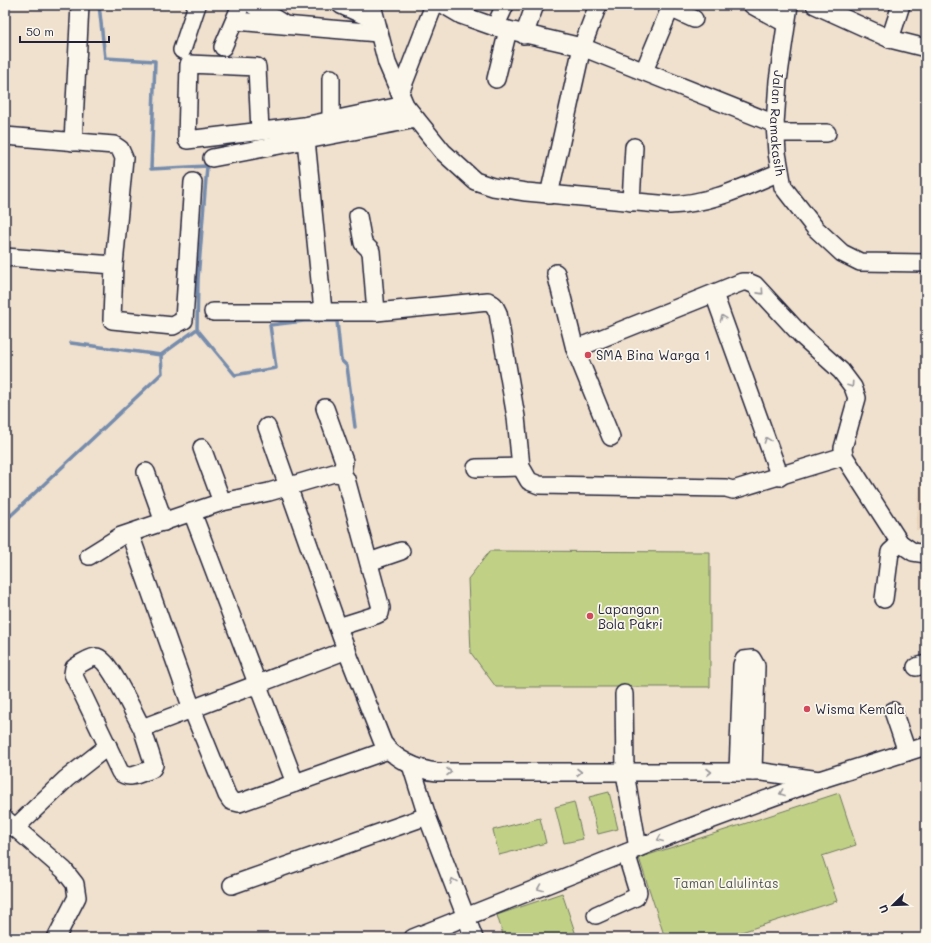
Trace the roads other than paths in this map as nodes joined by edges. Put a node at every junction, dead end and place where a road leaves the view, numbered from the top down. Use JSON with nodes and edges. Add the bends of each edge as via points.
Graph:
{"nodes":[{"id":1,"x":80,"y":5,"type":"edge"},
{"id":2,"x":197,"y":5,"type":"edge"},
{"id":3,"x":241,"y":5,"type":"edge"},
{"id":4,"x":253,"y":5,"type":"edge"},
{"id":5,"x":341,"y":5,"type":"edge"},
{"id":6,"x":434,"y":5,"type":"edge"},
{"id":7,"x":444,"y":5,"type":"edge"},
{"id":8,"x":505,"y":5,"type":"edge"},
{"id":9,"x":535,"y":5,"type":"edge"},
{"id":10,"x":598,"y":5,"type":"edge"},
{"id":11,"x":752,"y":5,"type":"edge"},
{"id":12,"x":789,"y":5,"type":"edge"},
{"id":13,"x":815,"y":5,"type":"edge"},
{"id":14,"x":901,"y":5,"type":"edge"},
{"id":15,"x":375,"y":19,"type":"edge"},
{"id":16,"x":694,"y":19,"type":"dead end"},
{"id":17,"x":236,"y":21,"type":"junction"},
{"id":18,"x":786,"y":23,"type":"junction"},
{"id":19,"x":286,"y":26,"type":"junction"},
{"id":20,"x":509,"y":31,"type":"junction"},
{"id":21,"x":890,"y":39,"type":"junction"},
{"id":22,"x":582,"y":47,"type":"junction"},
{"id":23,"x":223,"y":48,"type":"dead end"},
{"id":24,"x":926,"y":48,"type":"edge"},
{"id":25,"x":182,"y":50,"type":"dead end"},
{"id":26,"x":644,"y":71,"type":"junction"},
{"id":27,"x":331,"y":78,"type":"dead end"},
{"id":28,"x":496,"y":79,"type":"dead end"},
{"id":29,"x":402,"y":99,"type":"junction"},
{"id":30,"x":416,"y":119,"type":"junction"},
{"id":31,"x":331,"y":121,"type":"junction"},
{"id":32,"x":775,"y":129,"type":"junction"},
{"id":33,"x":260,"y":131,"type":"junction"},
{"id":34,"x":827,"y":134,"type":"dead end"},
{"id":35,"x":5,"y":136,"type":"edge"},
{"id":36,"x":306,"y":140,"type":"junction"},
{"id":37,"x":73,"y":142,"type":"junction"},
{"id":38,"x":634,"y":147,"type":"dead end"},
{"id":39,"x":212,"y":158,"type":"dead end"},
{"id":40,"x":780,"y":172,"type":"junction"},
{"id":41,"x":193,"y":182,"type":"dead end"},
{"id":42,"x":549,"y":195,"type":"junction"},
{"id":43,"x":631,"y":202,"type":"junction"},
{"id":44,"x":358,"y":216,"type":"dead end"},
{"id":45,"x":5,"y":257,"type":"edge"},
{"id":46,"x":926,"y":263,"type":"edge"},
{"id":47,"x":114,"y":265,"type":"junction"},
{"id":48,"x":556,"y":273,"type":"dead end"},
{"id":49,"x":714,"y":294,"type":"junction"},
{"id":50,"x":323,"y":311,"type":"junction"},
{"id":51,"x":213,"y":312,"type":"dead end"},
{"id":52,"x":376,"y":312,"type":"junction"},
{"id":53,"x":575,"y":349,"type":"junction"},
{"id":54,"x":325,"y":408,"type":"dead end"},
{"id":55,"x":267,"y":427,"type":"dead end"},
{"id":56,"x":611,"y":437,"type":"dead end"},
{"id":57,"x":202,"y":448,"type":"dead end"},
{"id":58,"x":844,"y":456,"type":"junction"},
{"id":59,"x":521,"y":467,"type":"junction"},
{"id":60,"x":476,"y":468,"type":"dead end"},
{"id":61,"x":146,"y":472,"type":"dead end"},
{"id":62,"x":342,"y":474,"type":"junction"},
{"id":63,"x":780,"y":477,"type":"junction"},
{"id":64,"x":287,"y":486,"type":"junction"},
{"id":65,"x":222,"y":502,"type":"junction"},
{"id":66,"x":192,"y":512,"type":"junction"},
{"id":67,"x":164,"y":522,"type":"junction"},
{"id":68,"x":130,"y":534,"type":"junction"},
{"id":69,"x":900,"y":543,"type":"junction"},
{"id":70,"x":401,"y":551,"type":"dead end"},
{"id":71,"x":926,"y":554,"type":"edge"},
{"id":72,"x":89,"y":556,"type":"dead end"},
{"id":73,"x":369,"y":562,"type":"junction"},
{"id":74,"x":884,"y":599,"type":"dead end"},
{"id":75,"x":338,"y":628,"type":"junction"},
{"id":76,"x":347,"y":650,"type":"junction"},
{"id":77,"x":258,"y":684,"type":"junction"},
{"id":78,"x":624,"y":694,"type":"dead end"},
{"id":79,"x":192,"y":709,"type":"junction"},
{"id":80,"x":893,"y":711,"type":"dead end"},
{"id":81,"x":142,"y":728,"type":"junction"},
{"id":82,"x":108,"y":746,"type":"junction"},
{"id":83,"x":926,"y":746,"type":"edge"},
{"id":84,"x":388,"y":750,"type":"junction"},
{"id":85,"x":907,"y":752,"type":"junction"},
{"id":86,"x":411,"y":765,"type":"junction"},
{"id":87,"x":746,"y":772,"type":"junction"},
{"id":88,"x":625,"y":773,"type":"junction"},
{"id":89,"x":818,"y":780,"type":"junction"},
{"id":90,"x":295,"y":783,"type":"junction"},
{"id":91,"x":427,"y":816,"type":"junction"},
{"id":92,"x":10,"y":824,"type":"edge"},
{"id":93,"x":632,"y":851,"type":"junction"},
{"id":94,"x":232,"y":885,"type":"dead end"},
{"id":95,"x":596,"y":915,"type":"dead end"},
{"id":96,"x":467,"y":918,"type":"junction"},
{"id":97,"x":56,"y":938,"type":"edge"},
{"id":98,"x":413,"y":938,"type":"edge"},
{"id":99,"x":474,"y":938,"type":"edge"}],
"edges":[{"from":1,"to":37,"type":"street"},
{"from":2,"to":25,"type":"street"},
{"from":3,"to":17,"type":"street"},
{"from":4,"to":19,"type":"street"},
{"from":5,"to":15,"type":"street"},
{"from":6,"to":29,"type":"street"},
{"from":7,"to":20,"type":"street","via":[[461,14]]},
{"from":8,"to":20,"type":"street"},
{"from":9,"to":20,"type":"street"},
{"from":10,"to":22,"type":"street"},
{"from":11,"to":18,"type":"street"},
{"from":12,"to":18,"type":"street","name":"Jalan Ramakasih"},
{"from":13,"to":21,"type":"street"},
{"from":14,"to":21,"type":"street"},
{"from":15,"to":19,"type":"street"},
{"from":15,"to":29,"type":"street","via":[[387,63]]},
{"from":16,"to":26,"type":"street","via":[[672,9],[669,11]]},
{"from":17,"to":19,"type":"street"},
{"from":17,"to":23,"type":"street"},
{"from":18,"to":32,"type":"street","name":"Jalan Ramakasih"},
{"from":20,"to":22,"type":"street"},
{"from":20,"to":28,"type":"street"},
{"from":21,"to":24,"type":"street"},
{"from":22,"to":26,"type":"street"},
{"from":22,"to":42,"type":"street"},
{"from":26,"to":32,"type":"street"},
{"from":27,"to":31,"type":"street"},
{"from":29,"to":30,"type":"street"},
{"from":29,"to":31,"type":"street"},
{"from":30,"to":36,"type":"street"},
{"from":30,"to":42,"type":"street","via":[[443,152],[475,181],[493,187]]},
{"from":31,"to":33,"type":"street"},
{"from":32,"to":34,"type":"street"},
{"from":32,"to":40,"type":"street","name":"Jalan Ramakasih"},
{"from":33,"to":33,"type":"street","via":[[187,140],[189,64],[257,67]]},
{"from":35,"to":37,"type":"street"},
{"from":36,"to":39,"type":"street"},
{"from":36,"to":50,"type":"street"},
{"from":37,"to":47,"type":"street","via":[[114,145],[120,149],[124,158]]},
{"from":38,"to":43,"type":"street"},
{"from":40,"to":43,"type":"street","via":[[716,198],[692,204]]},
{"from":40,"to":46,"type":"street","name":"Jalan Ramakasih","via":[[783,186],[815,228],[842,253],[860,262]]},
{"from":41,"to":47,"type":"street","via":[[184,320],[173,326],[112,320]]},
{"from":42,"to":43,"type":"street"},
{"from":44,"to":52,"type":"street","via":[[363,243],[371,251]]},
{"from":45,"to":47,"type":"street"},
{"from":48,"to":53,"type":"street"},
{"from":49,"to":53,"type":"street"},
{"from":49,"to":58,"type":"street","one_way":true,"via":[[742,282],[755,285],[802,336],[841,371],[853,387],[857,398],[843,448]]},
{"from":63,"to":49,"type":"street","one_way":true},
{"from":50,"to":51,"type":"street"},
{"from":50,"to":52,"type":"street"},
{"from":52,"to":59,"type":"street","via":[[488,301],[494,305],[498,313],[516,417]]},
{"from":53,"to":56,"type":"street"},
{"from":54,"to":62,"type":"street","via":[[344,461]]},
{"from":55,"to":64,"type":"street"},
{"from":57,"to":65,"type":"street"},
{"from":58,"to":63,"type":"street"},
{"from":58,"to":69,"type":"street"},
{"from":59,"to":60,"type":"street"},
{"from":59,"to":63,"type":"street","via":[[529,480],[539,485],[733,490]]},
{"from":61,"to":67,"type":"street"},
{"from":62,"to":64,"type":"street","via":[[334,473]]},
{"from":62,"to":73,"type":"street","via":[[346,479]]},
{"from":64,"to":65,"type":"street"},
{"from":64,"to":75,"type":"street"},
{"from":65,"to":66,"type":"street"},
{"from":66,"to":67,"type":"street"},
{"from":66,"to":77,"type":"street"},
{"from":67,"to":68,"type":"street"},
{"from":68,"to":72,"type":"street","via":[[121,536]]},
{"from":68,"to":79,"type":"street"},
{"from":69,"to":71,"type":"street","via":[[913,552]]},
{"from":69,"to":74,"type":"street","via":[[890,552]]},
{"from":70,"to":73,"type":"street"},
{"from":73,"to":75,"type":"street","via":[[381,608],[380,613]]},
{"from":75,"to":76,"type":"street"},
{"from":76,"to":77,"type":"street"},
{"from":76,"to":84,"type":"street"},
{"from":77,"to":79,"type":"street"},
{"from":77,"to":90,"type":"street"},
{"from":78,"to":88,"type":"street"},
{"from":79,"to":81,"type":"street"},
{"from":79,"to":90,"type":"street","via":[[231,801],[239,802]]},
{"from":80,"to":85,"type":"street"},
{"from":81,"to":82,"type":"street","via":[[153,760],[152,769],[129,777],[124,776]]},
{"from":81,"to":82,"type":"street","via":[[106,663],[97,657],[91,659],[74,668],[73,674]]},
{"from":82,"to":92,"type":"street"},
{"from":83,"to":85,"type":"street"},
{"from":84,"to":86,"type":"street"},
{"from":84,"to":90,"type":"street"},
{"from":85,"to":89,"type":"street"},
{"from":86,"to":88,"type":"street","one_way":true,"via":[[424,771],[437,772]]},
{"from":86,"to":91,"type":"street"},
{"from":87,"to":87,"type":"street","via":[[756,666],[752,659],[744,660],[742,665]]},
{"from":88,"to":87,"type":"street","one_way":true},
{"from":87,"to":89,"type":"street","via":[[784,774]]},
{"from":88,"to":93,"type":"street"},
{"from":89,"to":93,"type":"street","one_way":true},
{"from":91,"to":94,"type":"street"},
{"from":96,"to":91,"type":"street","one_way":true},
{"from":92,"to":97,"type":"street","via":[[64,870],[75,884],[77,897]]},
{"from":93,"to":95,"type":"street","via":[[638,892],[636,897]]},
{"from":93,"to":96,"type":"street","one_way":true},
{"from":96,"to":98,"type":"street"},
{"from":96,"to":99,"type":"street"}]}
